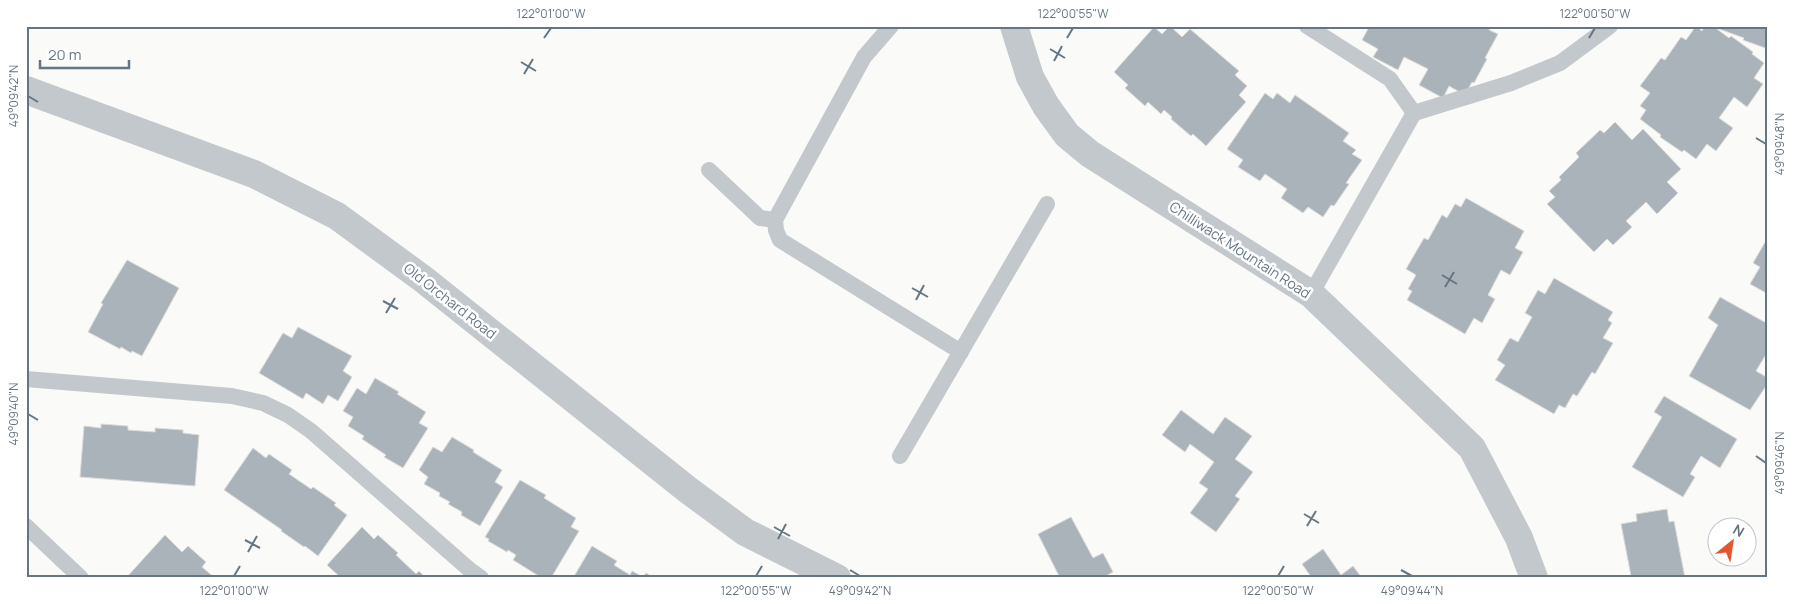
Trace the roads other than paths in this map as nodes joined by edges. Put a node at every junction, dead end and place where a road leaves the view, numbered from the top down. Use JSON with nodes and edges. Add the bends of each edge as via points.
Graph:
{"nodes":[{"id":1,"x":890,"y":26,"type":"edge"},
{"id":2,"x":1014,"y":26,"type":"edge"},
{"id":3,"x":1306,"y":26,"type":"edge"},
{"id":4,"x":1610,"y":26,"type":"edge"},
{"id":5,"x":26,"y":90,"type":"edge"},
{"id":6,"x":1414,"y":113,"type":"junction"},
{"id":7,"x":709,"y":170,"type":"dead end"},
{"id":8,"x":1047,"y":204,"type":"dead end"},
{"id":9,"x":775,"y":220,"type":"junction"},
{"id":10,"x":1310,"y":294,"type":"junction"},
{"id":11,"x":961,"y":352,"type":"junction"},
{"id":12,"x":26,"y":379,"type":"edge"},
{"id":13,"x":900,"y":456,"type":"dead end"},
{"id":14,"x":26,"y":526,"type":"edge"},
{"id":15,"x":81,"y":578,"type":"edge"},
{"id":16,"x":481,"y":578,"type":"edge"},
{"id":17,"x":837,"y":578,"type":"edge"},
{"id":18,"x":1534,"y":578,"type":"edge"}],
"edges":[{"from":1,"to":9,"type":"lane","via":[[864,57]]},
{"from":2,"to":10,"type":"street","name":"Chilliwack Mountain Road","via":[[1030,77],[1067,135],[1090,154]]},
{"from":3,"to":6,"type":"lane","via":[[1390,79]]},
{"from":4,"to":6,"type":"lane","via":[[1560,63],[1511,83]]},
{"from":5,"to":17,"type":"street","name":"Old Orchard Road","via":[[254,174],[337,216],[423,278],[745,532]]},
{"from":6,"to":10,"type":"lane"},
{"from":7,"to":9,"type":"lane","via":[[760,218]]},
{"from":8,"to":11,"type":"lane"},
{"from":9,"to":11,"type":"lane","via":[[780,240]]},
{"from":10,"to":18,"type":"street","name":"Chilliwack Mountain Road","via":[[1472,448],[1520,538]]},
{"from":11,"to":13,"type":"lane"},
{"from":12,"to":16,"type":"lane","via":[[232,396],[263,403],[288,414],[311,430]]},
{"from":14,"to":15,"type":"lane"}]}
